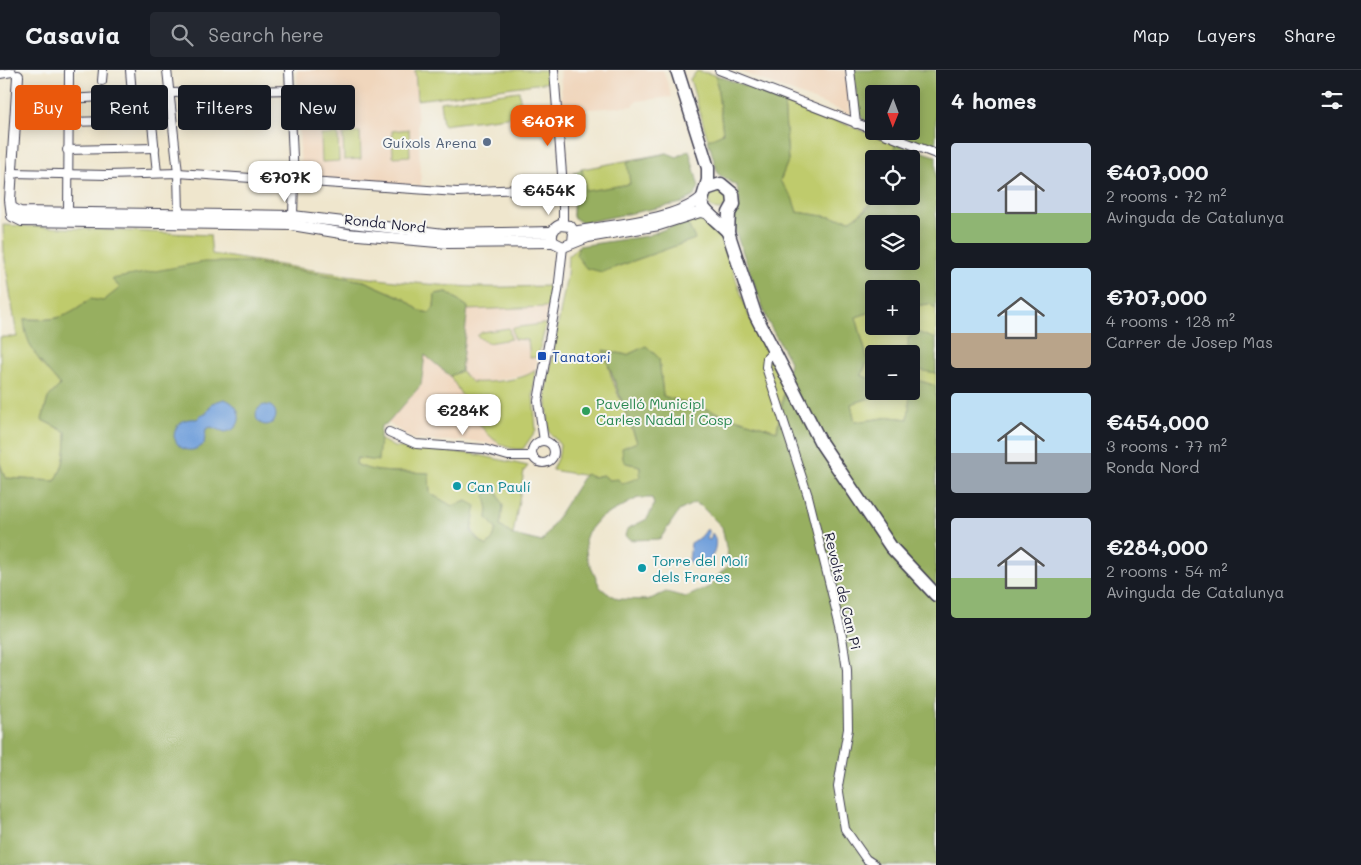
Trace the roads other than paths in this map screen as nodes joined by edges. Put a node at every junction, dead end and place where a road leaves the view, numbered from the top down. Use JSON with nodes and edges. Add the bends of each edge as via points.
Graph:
{"nodes":[{"id":1,"x":70,"y":70,"type":"edge"},
{"id":2,"x":102,"y":70,"type":"edge"},
{"id":3,"x":130,"y":70,"type":"edge"},
{"id":4,"x":167,"y":70,"type":"edge"},
{"id":5,"x":289,"y":70,"type":"edge"},
{"id":6,"x":554,"y":70,"type":"edge"},
{"id":7,"x":677,"y":70,"type":"edge"},
{"id":8,"x":720,"y":70,"type":"edge"},
{"id":9,"x":850,"y":70,"type":"edge"},
{"id":10,"x":17,"y":72,"type":"edge"},
{"id":11,"x":0,"y":74,"type":"edge"},
{"id":12,"x":102,"y":80,"type":"dead end"},
{"id":13,"x":69,"y":85,"type":"edge"},
{"id":14,"x":131,"y":85,"type":"edge"},
{"id":15,"x":290,"y":85,"type":"edge"},
{"id":16,"x":281,"y":90,"type":"edge"},
{"id":17,"x":170,"y":93,"type":"junction"},
{"id":18,"x":856,"y":124,"type":"junction"},
{"id":19,"x":68,"y":130,"type":"edge"},
{"id":20,"x":154,"y":130,"type":"edge"},
{"id":21,"x":292,"y":130,"type":"edge"},
{"id":22,"x":156,"y":148,"type":"junction"},
{"id":23,"x":67,"y":150,"type":"junction"},
{"id":24,"x":936,"y":154,"type":"edge"},
{"id":25,"x":708,"y":168,"type":"junction"},
{"id":26,"x":178,"y":173,"type":"junction"},
{"id":27,"x":11,"y":174,"type":"junction"},
{"id":28,"x":157,"y":174,"type":"junction"},
{"id":29,"x":67,"y":175,"type":"junction"},
{"id":30,"x":294,"y":180,"type":"junction"},
{"id":31,"x":721,"y":184,"type":"junction"},
{"id":32,"x":563,"y":187,"type":"junction"},
{"id":33,"x":704,"y":194,"type":"junction"},
{"id":34,"x":12,"y":212,"type":"junction"},
{"id":35,"x":68,"y":212,"type":"junction"},
{"id":36,"x":729,"y":213,"type":"junction"},
{"id":37,"x":179,"y":214,"type":"junction"},
{"id":38,"x":711,"y":215,"type":"junction"},
{"id":39,"x":293,"y":216,"type":"junction"},
{"id":40,"x":563,"y":224,"type":"junction"},
{"id":41,"x":728,"y":232,"type":"junction"},
{"id":42,"x":553,"y":237,"type":"junction"},
{"id":43,"x":573,"y":237,"type":"junction"},
{"id":44,"x":563,"y":247,"type":"junction"},
{"id":45,"x":774,"y":351,"type":"junction"},
{"id":46,"x":389,"y":432,"type":"dead end"},
{"id":47,"x":544,"y":441,"type":"junction"},
{"id":48,"x":533,"y":456,"type":"junction"},
{"id":49,"x":936,"y":595,"type":"edge"},
{"id":50,"x":875,"y":865,"type":"edge"}],
"edges":[{"from":1,"to":13,"type":"street"},
{"from":2,"to":12,"type":"street"},
{"from":3,"to":14,"type":"street"},
{"from":4,"to":17,"type":"street"},
{"from":5,"to":15,"type":"street"},
{"from":6,"to":32,"type":"street"},
{"from":7,"to":25,"type":"main road"},
{"from":8,"to":18,"type":"street"},
{"from":9,"to":18,"type":"street"},
{"from":10,"to":11,"type":"street"},
{"from":10,"to":27,"type":"street"},
{"from":16,"to":17,"type":"street"},
{"from":17,"to":26,"type":"street"},
{"from":18,"to":24,"type":"street"},
{"from":19,"to":23,"type":"street"},
{"from":20,"to":22,"type":"street"},
{"from":21,"to":30,"type":"street"},
{"from":22,"to":23,"type":"street"},
{"from":22,"to":28,"type":"street"},
{"from":23,"to":29,"type":"street"},
{"from":25,"to":31,"type":"main road"},
{"from":25,"to":33,"type":"main road"},
{"from":26,"to":28,"type":"street"},
{"from":26,"to":30,"type":"street"},
{"from":26,"to":37,"type":"street"},
{"from":27,"to":29,"type":"street"},
{"from":27,"to":34,"type":"street"},
{"from":28,"to":29,"type":"street"},
{"from":29,"to":35,"type":"street"},
{"from":30,"to":32,"type":"street","via":[[457,192]]},
{"from":30,"to":39,"type":"street"},
{"from":31,"to":33,"type":"main road"},
{"from":31,"to":36,"type":"main road","via":[[733,194],[734,204]]},
{"from":32,"to":40,"type":"street"},
{"from":33,"to":38,"type":"main road","via":[[701,204]]},
{"from":33,"to":43,"type":"street","via":[[692,207]]},
{"from":34,"to":35,"type":"street","name":"Ronda Nord"},
{"from":34,"to":42,"type":"street","name":"Ronda Nord","via":[[22,221],[292,225],[348,234],[448,243]]},
{"from":35,"to":37,"type":"street","name":"Ronda Nord"},
{"from":36,"to":38,"type":"main road"},
{"from":36,"to":41,"type":"main road"},
{"from":37,"to":39,"type":"street","name":"Ronda Nord"},
{"from":38,"to":41,"type":"main road"},
{"from":38,"to":43,"type":"street","via":[[700,212],[659,225]]},
{"from":39,"to":42,"type":"street","name":"Ronda Nord","via":[[444,234]]},
{"from":40,"to":42,"type":"street","via":[[556,226]]},
{"from":40,"to":43,"type":"street","via":[[570,226]]},
{"from":41,"to":45,"type":"main road","via":[[755,314]]},
{"from":42,"to":44,"type":"street","name":"Ronda Nord"},
{"from":43,"to":44,"type":"street"},
{"from":44,"to":47,"type":"street","via":[[538,401]]},
{"from":45,"to":49,"type":"main road","via":[[821,443],[892,548]]},
{"from":45,"to":50,"type":"street","name":"Revolts de Can Pi","via":[[766,358],[766,367],[808,496],[847,670],[848,729],[838,786],[845,829],[866,859]]},
{"from":46,"to":48,"type":"street","via":[[416,444],[484,449],[508,456]]},
{"from":47,"to":48,"type":"street","via":[[535,444]]},
{"from":47,"to":48,"type":"street","via":[[553,447],[551,459],[542,463]]}]}
